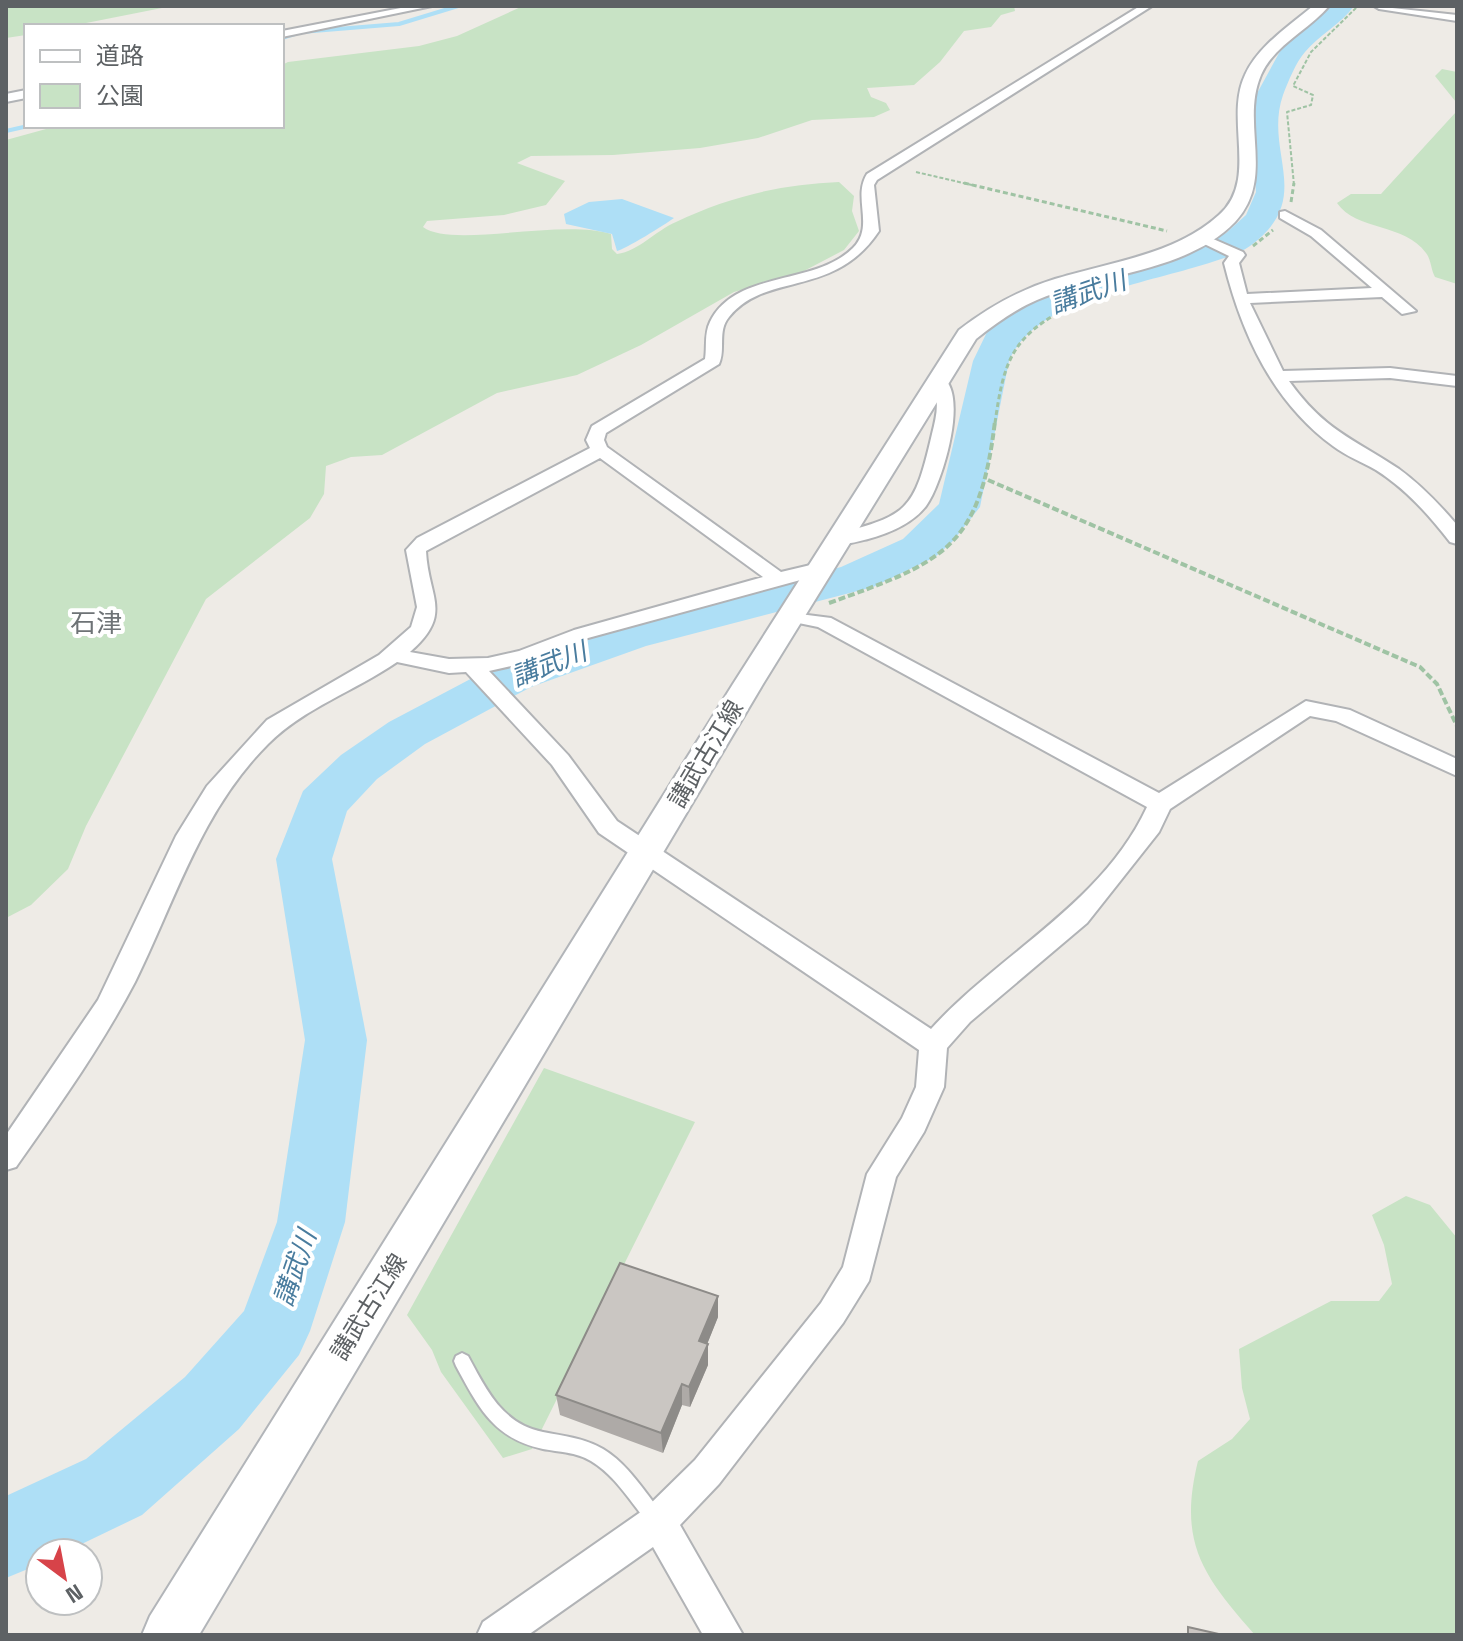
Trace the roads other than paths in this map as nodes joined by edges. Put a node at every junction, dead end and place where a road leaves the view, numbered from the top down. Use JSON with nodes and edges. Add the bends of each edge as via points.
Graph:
{"nodes":[{"id":1,"x":427,"y":6,"type":"edge"},
{"id":2,"x":1147,"y":6,"type":"edge"},
{"id":3,"x":1322,"y":6,"type":"edge"},
{"id":4,"x":1379,"y":6,"type":"edge"},
{"id":5,"x":1457,"y":18,"type":"edge"},
{"id":6,"x":284,"y":34,"type":"edge"},
{"id":7,"x":1285,"y":215,"type":"road end"},
{"id":8,"x":1207,"y":240,"type":"junction"},
{"id":9,"x":1387,"y":292,"type":"junction"},
{"id":10,"x":1241,"y":299,"type":"junction"},
{"id":11,"x":1408,"y":311,"type":"dead end"},
{"id":12,"x":1276,"y":376,"type":"junction"},
{"id":13,"x":937,"y":380,"type":"junction"},
{"id":14,"x":1457,"y":381,"type":"edge"},
{"id":15,"x":600,"y":450,"type":"junction"},
{"id":16,"x":1457,"y":538,"type":"edge"},
{"id":17,"x":838,"y":539,"type":"junction"},
{"id":18,"x":800,"y":589,"type":"junction"},
{"id":19,"x":393,"y":655,"type":"junction"},
{"id":20,"x":477,"y":671,"type":"junction"},
{"id":21,"x":1457,"y":768,"type":"edge"},
{"id":22,"x":1160,"y":804,"type":"junction"},
{"id":23,"x":646,"y":856,"type":"junction"},
{"id":24,"x":933,"y":1045,"type":"junction"},
{"id":25,"x":6,"y":1158,"type":"edge"},
{"id":26,"x":462,"y":1361,"type":"dead end"},
{"id":27,"x":658,"y":1522,"type":"junction"},
{"id":28,"x":169,"y":1635,"type":"edge"},
{"id":29,"x":496,"y":1635,"type":"edge"},
{"id":30,"x":724,"y":1635,"type":"edge"}],
"edges":[{"from":1,"to":6,"type":"street"},
{"from":2,"to":15,"type":"street","via":[[889,165],[867,185],[872,231],[856,255],[792,284],[747,297],[723,313],[712,336],[713,361],[603,425],[595,440]]},
{"from":3,"to":8,"type":"main road","name":"講武古江線","via":[[1252,76],[1249,180],[1235,210]]},
{"from":4,"to":5,"type":"street"},
{"from":7,"to":9,"type":"street","via":[[1316,233]]},
{"from":8,"to":10,"type":"street","via":[[1236,253],[1231,263]]},
{"from":8,"to":13,"type":"main road","name":"講武古江線","via":[[1011,300],[967,335]]},
{"from":9,"to":10,"type":"street"},
{"from":9,"to":11,"type":"street"},
{"from":10,"to":12,"type":"street"},
{"from":12,"to":14,"type":"street","via":[[1390,373]]},
{"from":12,"to":16,"type":"street","via":[[1339,443],[1386,468],[1433,506]]},
{"from":13,"to":17,"type":"main road","name":"講武古江線"},
{"from":13,"to":17,"type":"street","via":[[946,390],[947,410],[926,494],[885,527]]},
{"from":15,"to":18,"type":"street"},
{"from":15,"to":19,"type":"street","via":[[424,542],[416,559],[426,616],[422,629]]},
{"from":17,"to":18,"type":"main road","name":"講武古江線"},
{"from":18,"to":20,"type":"street","via":[[581,634]]},
{"from":18,"to":22,"type":"street","via":[[824,622]]},
{"from":18,"to":23,"type":"main road","name":"講武古江線"},
{"from":19,"to":20,"type":"street"},
{"from":19,"to":25,"type":"street","via":[[280,722],[228,775],[182,847],[118,987]]},
{"from":20,"to":23,"type":"street","via":[[560,760],[608,827]]},
{"from":21,"to":22,"type":"street","via":[[1342,715],[1306,708]]},
{"from":22,"to":24,"type":"street","via":[[1125,860],[1078,916],[960,1015]]},
{"from":23,"to":24,"type":"street"},
{"from":23,"to":28,"type":"main road","name":"講武古江線"},
{"from":24,"to":27,"type":"street","via":[[930,1087],[882,1174],[858,1271],[832,1313],[707,1472]]},
{"from":26,"to":27,"type":"lane","via":[[502,1423],[516,1434],[571,1443],[599,1456]]},
{"from":27,"to":29,"type":"street"},
{"from":27,"to":30,"type":"street"}]}
